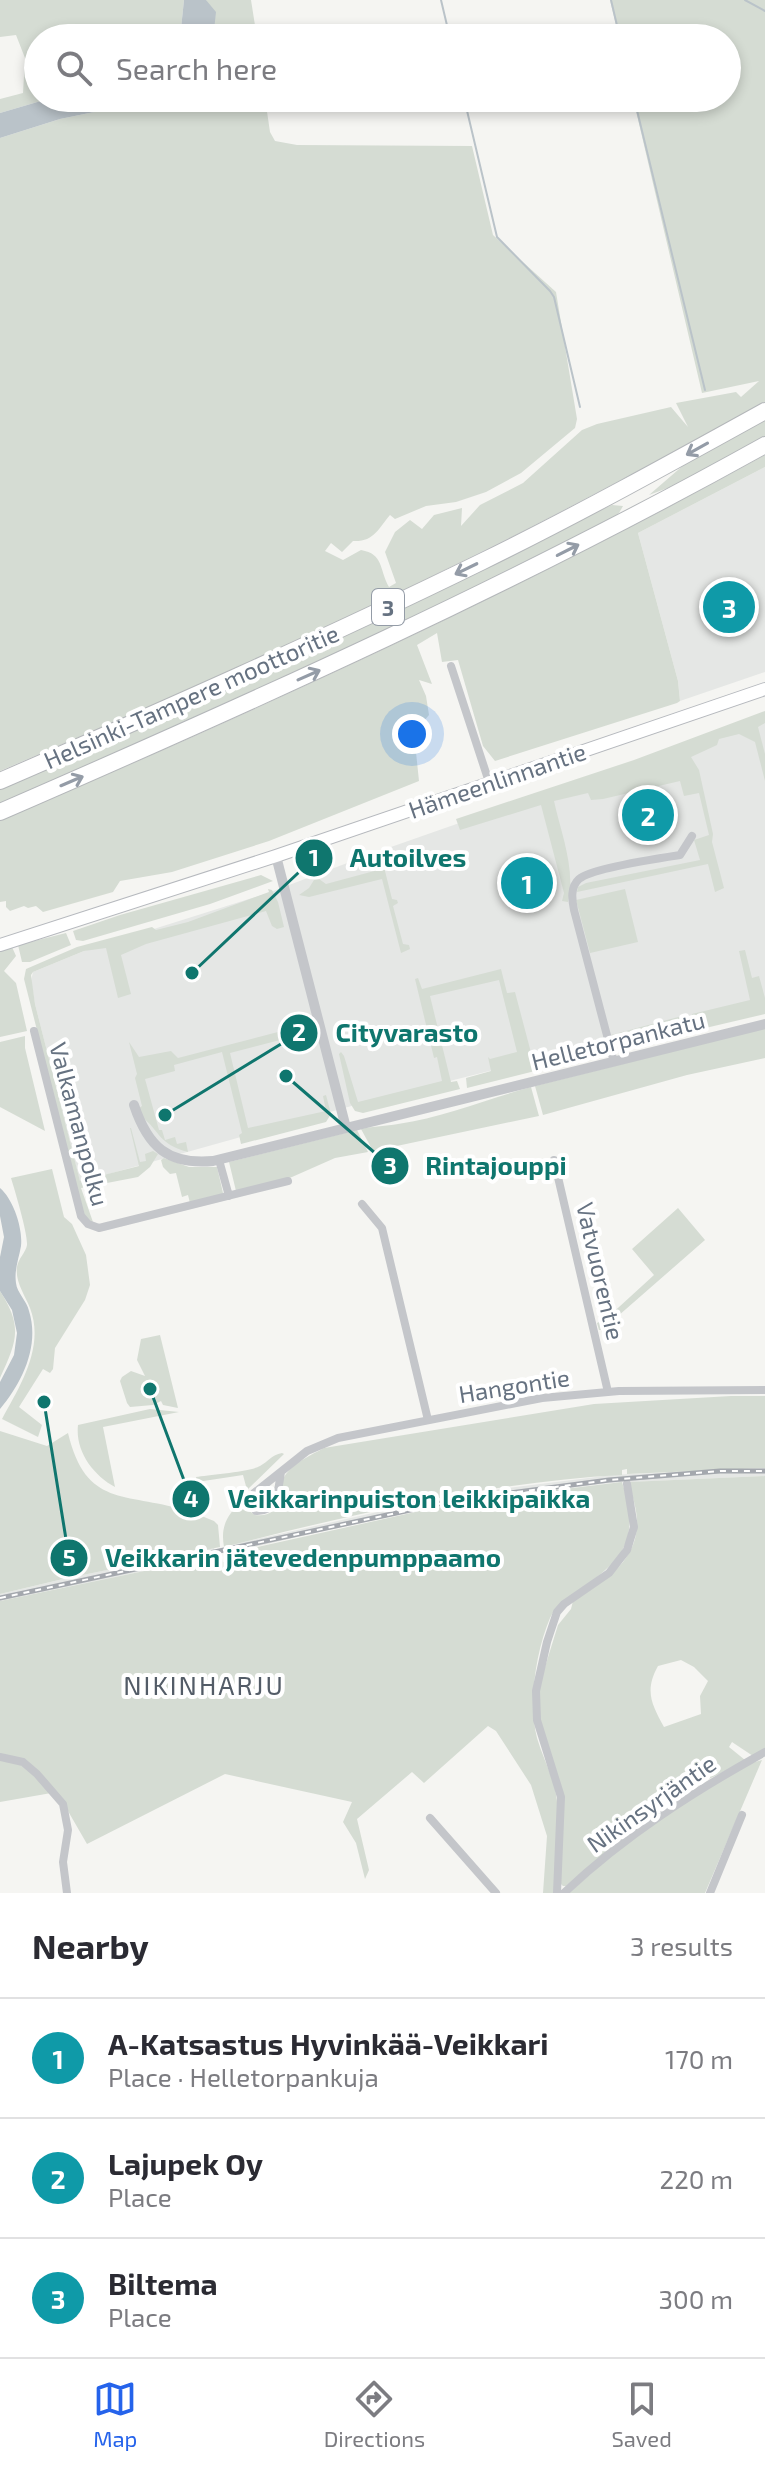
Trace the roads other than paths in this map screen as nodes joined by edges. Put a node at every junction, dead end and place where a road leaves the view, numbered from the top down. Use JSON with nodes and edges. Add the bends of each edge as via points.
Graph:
{"nodes":[{"id":1,"x":765,"y":411,"type":"edge"},
{"id":2,"x":765,"y":445,"type":"edge"},
{"id":3,"x":451,"y":666,"type":"dead end"},
{"id":4,"x":765,"y":689,"type":"edge"},
{"id":5,"x":0,"y":781,"type":"edge"},
{"id":6,"x":489,"y":782,"type":"junction"},
{"id":7,"x":0,"y":812,"type":"edge"},
{"id":8,"x":692,"y":836,"type":"dead end"},
{"id":9,"x":276,"y":856,"type":"junction"},
{"id":10,"x":0,"y":945,"type":"edge"},
{"id":11,"x":765,"y":1024,"type":"edge"},
{"id":12,"x":34,"y":1031,"type":"dead end"},
{"id":13,"x":614,"y":1062,"type":"junction"},
{"id":14,"x":134,"y":1105,"type":"dead end"},
{"id":15,"x":346,"y":1128,"type":"junction"},
{"id":16,"x":219,"y":1160,"type":"junction"},
{"id":17,"x":554,"y":1160,"type":"dead end"},
{"id":18,"x":288,"y":1181,"type":"dead end"},
{"id":19,"x":229,"y":1196,"type":"junction"},
{"id":20,"x":362,"y":1204,"type":"dead end"},
{"id":21,"x":765,"y":1390,"type":"edge"},
{"id":22,"x":608,"y":1392,"type":"junction"},
{"id":23,"x":428,"y":1420,"type":"junction"},
{"id":24,"x":281,"y":1472,"type":"junction"},
{"id":25,"x":627,"y":1484,"type":"dead end"},
{"id":26,"x":765,"y":1752,"type":"edge"},
{"id":27,"x":0,"y":1757,"type":"edge"},
{"id":28,"x":742,"y":1815,"type":"dead end"},
{"id":29,"x":430,"y":1818,"type":"dead end"},
{"id":30,"x":67,"y":1893,"type":"edge"},
{"id":31,"x":496,"y":1893,"type":"edge"},
{"id":32,"x":557,"y":1893,"type":"edge"},
{"id":33,"x":564,"y":1893,"type":"edge"},
{"id":34,"x":710,"y":1893,"type":"edge"}],
"edges":[{"from":1,"to":5,"type":"highway","name":"Helsinki-Tampere moottoritie","number":"3","one_way":true,"via":[[484,561]]},
{"from":7,"to":2,"type":"highway","name":"Helsinki-Tampere moottoritie","number":"3","one_way":true,"via":[[362,651]]},
{"from":3,"to":6,"type":"street"},
{"from":4,"to":6,"type":"main road","name":"Hämeenlinnantie"},
{"from":6,"to":9,"type":"main road","name":"Hämeenlinnantie"},
{"from":8,"to":13,"type":"street","via":[[680,855],[607,869],[579,879],[573,890]]},
{"from":9,"to":10,"type":"main road","name":"Hämeenlinnantie"},
{"from":9,"to":15,"type":"street"},
{"from":11,"to":13,"type":"street","name":"Helletorpankatu"},
{"from":12,"to":19,"type":"street","name":"Valkamanpolku","via":[[83,1221],[99,1228]]},
{"from":13,"to":15,"type":"street","name":"Helletorpankatu"},
{"from":14,"to":16,"type":"street","name":"Helletorpankatu","via":[[141,1126],[159,1149],[185,1161]]},
{"from":15,"to":16,"type":"street","name":"Helletorpankatu"},
{"from":16,"to":19,"type":"street"},
{"from":17,"to":22,"type":"street","name":"Vatvuorentie"},
{"from":18,"to":19,"type":"street","name":"Valkamanpolku"},
{"from":20,"to":23,"type":"street","via":[[382,1228]]},
{"from":21,"to":22,"type":"street","name":"Hangontie"},
{"from":22,"to":23,"type":"street","name":"Hangontie","via":[[542,1398]]},
{"from":23,"to":24,"type":"street","name":"Hangontie","via":[[338,1438],[307,1451]]},
{"from":24,"to":24,"type":"street","name":"Hangontie","via":[[251,1497],[256,1511],[275,1502]]},
{"from":25,"to":32,"type":"street","via":[[634,1527],[627,1550],[609,1573],[557,1612],[536,1691],[537,1720],[561,1797]]},
{"from":26,"to":33,"type":"street","name":"Nikinsyrjäntie","via":[[648,1823]]},
{"from":27,"to":30,"type":"street","via":[[23,1762],[58,1795],[66,1810]]},
{"from":28,"to":34,"type":"street"},
{"from":29,"to":31,"type":"street"}]}
